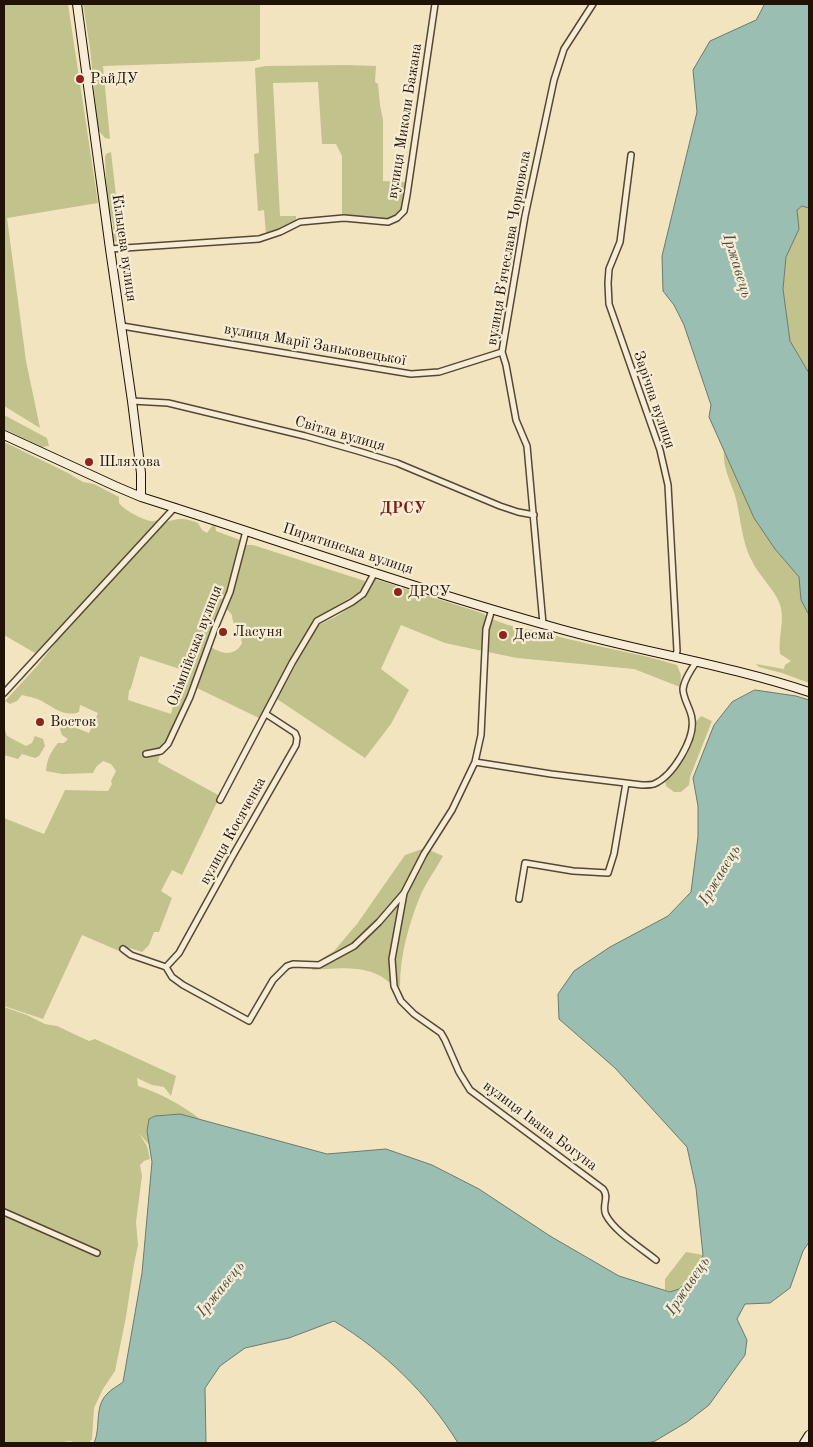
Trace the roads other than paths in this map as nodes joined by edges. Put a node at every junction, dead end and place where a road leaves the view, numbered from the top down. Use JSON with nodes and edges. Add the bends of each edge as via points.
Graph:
{"nodes":[{"id":1,"x":77,"y":4,"type":"edge"},
{"id":2,"x":435,"y":4,"type":"edge"},
{"id":3,"x":593,"y":4,"type":"edge"},
{"id":4,"x":631,"y":155,"type":"dead end"},
{"id":5,"x":110,"y":249,"type":"junction"},
{"id":6,"x":122,"y":326,"type":"junction"},
{"id":7,"x":502,"y":352,"type":"junction"},
{"id":8,"x":132,"y":401,"type":"junction"},
{"id":9,"x":4,"y":435,"type":"edge"},
{"id":10,"x":141,"y":497,"type":"junction"},
{"id":11,"x":175,"y":507,"type":"junction"},
{"id":12,"x":534,"y":515,"type":"junction"},
{"id":13,"x":246,"y":531,"type":"junction"},
{"id":14,"x":375,"y":572,"type":"junction"},
{"id":15,"x":492,"y":609,"type":"junction"},
{"id":16,"x":543,"y":624,"type":"junction"},
{"id":17,"x":675,"y":657,"type":"junction"},
{"id":18,"x":697,"y":661,"type":"junction"},
{"id":19,"x":809,"y":692,"type":"edge"},
{"id":20,"x":4,"y":693,"type":"edge"},
{"id":21,"x":266,"y":714,"type":"junction"},
{"id":22,"x":146,"y":754,"type":"dead end"},
{"id":23,"x":475,"y":762,"type":"junction"},
{"id":24,"x":626,"y":783,"type":"junction"},
{"id":25,"x":220,"y":800,"type":"dead end"},
{"id":26,"x":404,"y":893,"type":"junction"},
{"id":27,"x":519,"y":899,"type":"dead end"},
{"id":28,"x":123,"y":950,"type":"dead end"},
{"id":29,"x":166,"y":967,"type":"junction"},
{"id":30,"x":4,"y":1212,"type":"edge"},
{"id":31,"x":97,"y":1253,"type":"dead end"},
{"id":32,"x":656,"y":1260,"type":"dead end"},
{"id":33,"x":809,"y":1435,"type":"edge"},
{"id":34,"x":804,"y":1443,"type":"edge"}],
"edges":[{"from":1,"to":5,"type":"main road","name":"Кільцева вулиця"},
{"from":2,"to":5,"type":"street","name":"вулиця Миколи Бажана","via":[[407,196],[404,211],[397,218],[388,222],[344,218],[318,220],[300,222],[259,239]]},
{"from":3,"to":7,"type":"street","name":"вулиця Вʼячеслава Чорновола","via":[[564,49],[554,80],[525,216]]},
{"from":4,"to":17,"type":"street","name":"Зарічна вулиця","via":[[620,242],[609,269],[609,304],[660,450],[668,485]]},
{"from":5,"to":6,"type":"main road","name":"Кільцева вулиця"},
{"from":6,"to":7,"type":"street","name":"вулиця Марії Заньковецької","via":[[411,374],[439,372]]},
{"from":6,"to":8,"type":"main road","name":"Кільцева вулиця"},
{"from":7,"to":12,"type":"street","name":"вулиця Вʼячеслава Чорновола","via":[[516,420],[526,446]]},
{"from":8,"to":10,"type":"main road","name":"Кільцева вулиця"},
{"from":8,"to":12,"type":"street","name":"Світла вулиця","via":[[168,403],[340,446],[397,463],[500,506]]},
{"from":9,"to":10,"type":"main road","name":"Пирятинська вулиця"},
{"from":10,"to":11,"type":"main road","name":"Пирятинська вулиця"},
{"from":11,"to":13,"type":"main road","name":"Пирятинська вулиця"},
{"from":11,"to":20,"type":"street"},
{"from":12,"to":16,"type":"street","name":"вулиця Вʼячеслава Чорновола"},
{"from":13,"to":14,"type":"main road","name":"Пирятинська вулиця"},
{"from":13,"to":22,"type":"street","name":"Олімпійська вулиця","via":[[230,592],[190,697],[168,744],[161,751]]},
{"from":14,"to":15,"type":"main road","name":"Пирятинська вулиця"},
{"from":14,"to":21,"type":"street","via":[[364,594],[317,621]]},
{"from":15,"to":16,"type":"main road","name":"Пирятинська вулиця"},
{"from":15,"to":23,"type":"street","name":"вулиця Івана Богуна","via":[[486,629],[481,735]]},
{"from":16,"to":17,"type":"main road","name":"Пирятинська вулиця"},
{"from":17,"to":18,"type":"main road","name":"Пирятинська вулиця"},
{"from":18,"to":19,"type":"main road","name":"Пирятинська вулиця"},
{"from":18,"to":24,"type":"street","via":[[683,689],[692,719],[681,757],[670,772],[654,784]]},
{"from":21,"to":25,"type":"street"},
{"from":21,"to":29,"type":"street","name":"вулиця Косяченка","via":[[294,734],[296,745],[179,953]]},
{"from":23,"to":24,"type":"street"},
{"from":23,"to":26,"type":"street","name":"вулиця Івана Богуна","via":[[452,810]]},
{"from":24,"to":27,"type":"street","via":[[608,874],[525,863]]},
{"from":26,"to":29,"type":"street","name":"вулиця Івана Богуна","via":[[354,946],[320,965],[287,966],[273,980],[250,1021],[183,985],[172,977]]},
{"from":26,"to":32,"type":"street","name":"вулиця Івана Богуна","via":[[392,959],[394,986],[401,1001],[441,1034],[470,1090],[603,1189],[607,1196],[604,1212],[615,1227]]},
{"from":28,"to":29,"type":"street","name":"вулиця Івана Богуна"},
{"from":30,"to":31,"type":"street"},
{"from":33,"to":34,"type":"main road"}]}
